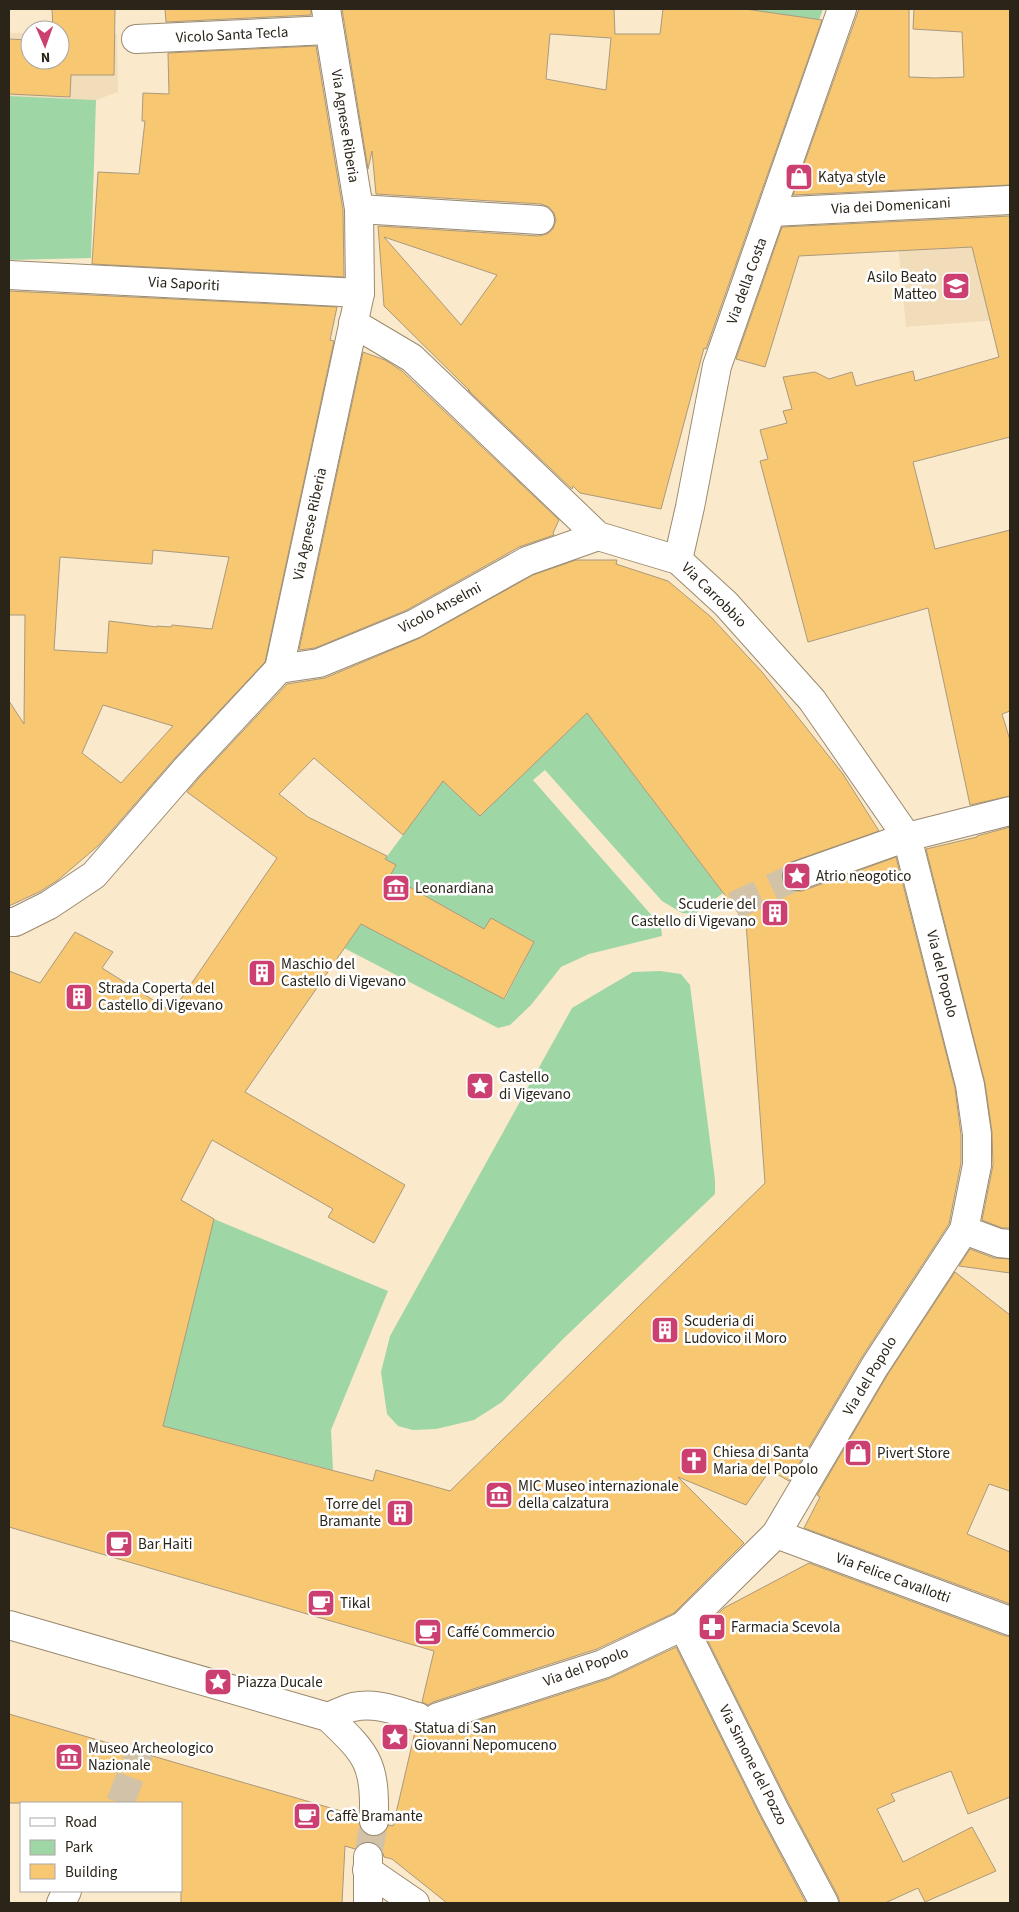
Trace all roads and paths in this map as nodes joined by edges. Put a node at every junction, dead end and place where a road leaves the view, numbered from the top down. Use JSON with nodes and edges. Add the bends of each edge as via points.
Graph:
{"nodes":[{"id":1,"x":842,"y":9,"type":"edge"},
{"id":2,"x":327,"y":19,"type":"edge"},
{"id":3,"x":136,"y":40,"type":"dead end"},
{"id":4,"x":1010,"y":200,"type":"edge"},
{"id":5,"x":359,"y":209,"type":"junction"},
{"id":6,"x":772,"y":212,"type":"junction"},
{"id":7,"x":540,"y":220,"type":"dead end"},
{"id":8,"x":9,"y":275,"type":"edge"},
{"id":9,"x":360,"y":293,"type":"junction"},
{"id":10,"x":353,"y":323,"type":"junction"},
{"id":11,"x":598,"y":536,"type":"junction"},
{"id":12,"x":678,"y":560,"type":"junction"},
{"id":13,"x":279,"y":669,"type":"junction"},
{"id":14,"x":1010,"y":811,"type":"edge"},
{"id":15,"x":907,"y":837,"type":"junction"},
{"id":16,"x":796,"y":876,"type":"tunnel mouth"},
{"id":17,"x":9,"y":922,"type":"edge"},
{"id":18,"x":964,"y":1230,"type":"junction"},
{"id":19,"x":1010,"y":1244,"type":"edge"},
{"id":20,"x":776,"y":1534,"type":"junction"},
{"id":21,"x":1010,"y":1621,"type":"edge"},
{"id":22,"x":9,"y":1624,"type":"edge"},
{"id":23,"x":683,"y":1626,"type":"junction"},
{"id":24,"x":328,"y":1717,"type":"junction"},
{"id":25,"x":374,"y":1821,"type":"tunnel mouth"},
{"id":26,"x":67,"y":1892,"type":"edge"},
{"id":27,"x":61,"y":1903,"type":"edge"},
{"id":28,"x":368,"y":1903,"type":"edge"},
{"id":29,"x":415,"y":1903,"type":"edge"},
{"id":30,"x":824,"y":1903,"type":"edge"}],
"edges":[{"from":1,"to":6,"type":"street","name":"Via della Costa"},
{"from":2,"to":3,"type":"street","name":"Vicolo Santa Tecla"},
{"from":2,"to":5,"type":"street","name":"Via Agnese Riberia"},
{"from":4,"to":6,"type":"street","name":"Via dei Domenicani"},
{"from":5,"to":7,"type":"street"},
{"from":5,"to":9,"type":"street","name":"Via Agnese Riberia"},
{"from":6,"to":12,"type":"street","name":"Via della Costa","via":[[717,366]]},
{"from":8,"to":9,"type":"street","name":"Via Saporiti"},
{"from":9,"to":10,"type":"street","name":"Via Agnese Riberia"},
{"from":10,"to":11,"type":"street","name":"Via Carrobbio","via":[[412,358]]},
{"from":10,"to":13,"type":"street","name":"Via Agnese Riberia"},
{"from":11,"to":12,"type":"street","name":"Via Carrobbio"},
{"from":11,"to":13,"type":"street","name":"Vicolo Anselmi","via":[[527,561],[414,624],[320,663]]},
{"from":12,"to":15,"type":"street","name":"Via Carrobbio","via":[[726,604],[812,700]]},
{"from":13,"to":17,"type":"street","via":[[186,769],[94,876],[49,905]]},
{"from":14,"to":15,"type":"street"},
{"from":15,"to":16,"type":"street"},
{"from":15,"to":18,"type":"street","name":"Via del Popolo","via":[[970,1085],[977,1134],[977,1165]]},
{"from":18,"to":19,"type":"street"},
{"from":18,"to":20,"type":"street","name":"Via del Popolo","via":[[875,1366]]},
{"from":20,"to":21,"type":"street","name":"Via Felice Cavallotti"},
{"from":20,"to":23,"type":"street","name":"Via del Popolo"},
{"from":22,"to":24,"type":"street"},
{"from":23,"to":24,"type":"street","name":"Via del Popolo","via":[[603,1664],[428,1717],[370,1705],[353,1707]]},
{"from":23,"to":30,"type":"street","name":"Via Simone del Pozzo"},
{"from":24,"to":25,"type":"street","via":[[350,1738],[369,1764],[374,1788]]},
{"from":26,"to":27,"type":"street"},
{"from":28,"to":29,"type":"street","via":[[368,1864]]}]}
